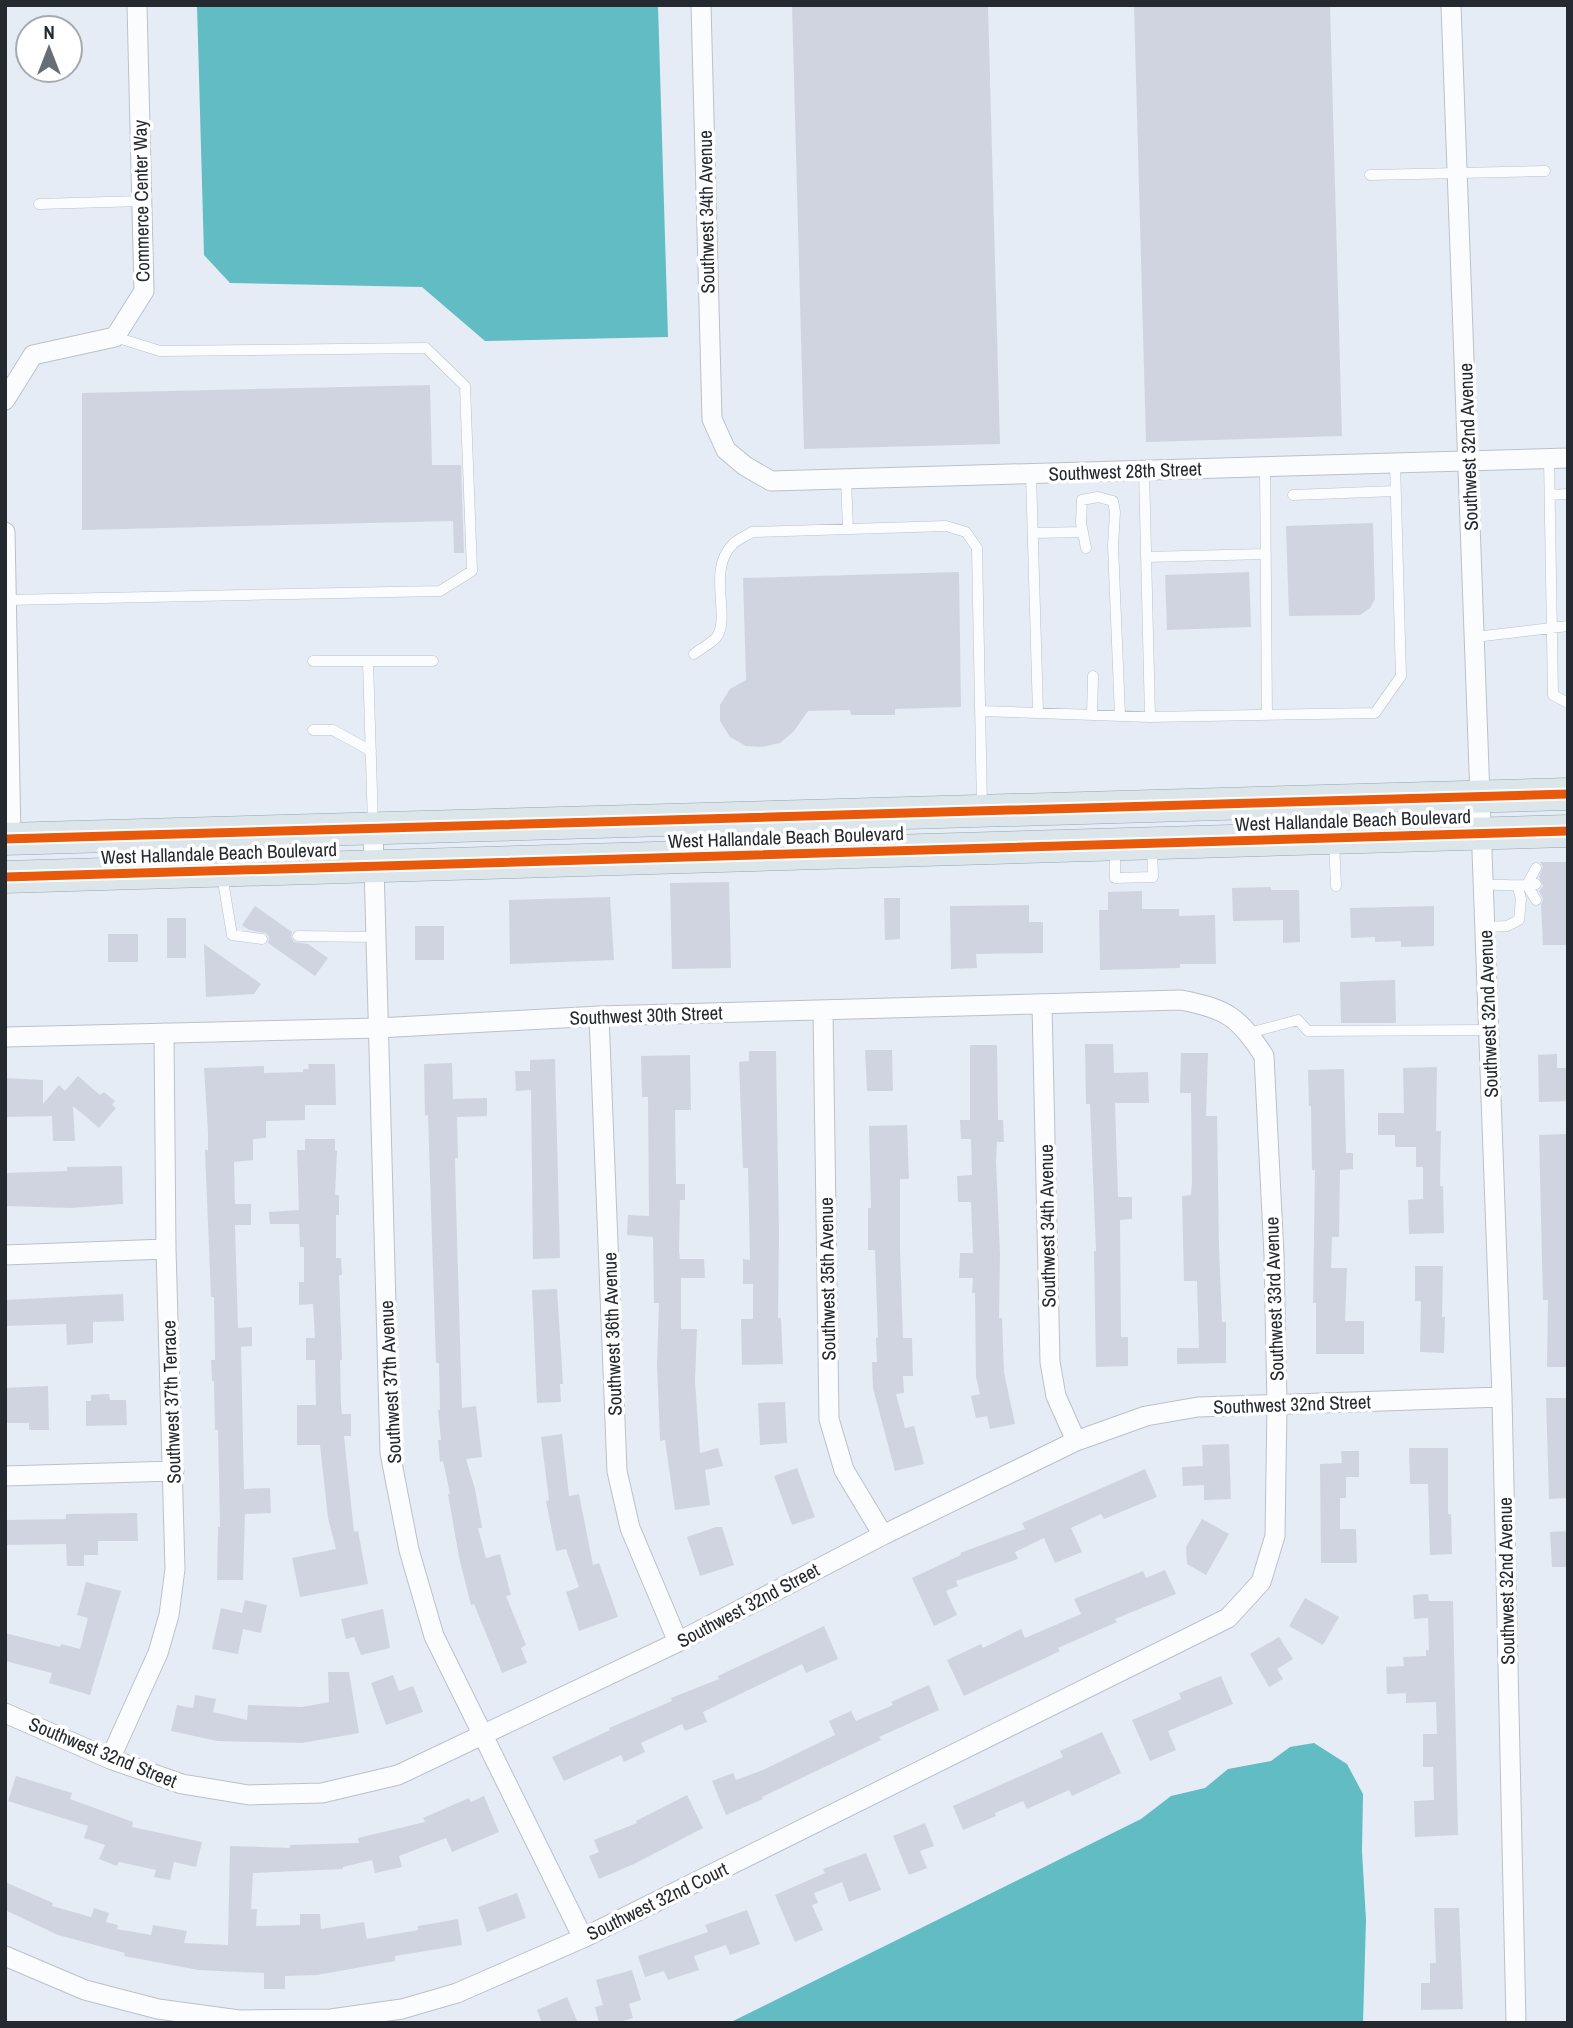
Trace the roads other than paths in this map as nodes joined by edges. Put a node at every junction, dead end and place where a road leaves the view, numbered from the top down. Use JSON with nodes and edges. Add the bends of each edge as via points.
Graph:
{"nodes":[{"id":1,"x":137,"y":5,"type":"edge"},
{"id":2,"x":701,"y":5,"type":"edge"},
{"id":3,"x":1451,"y":5,"type":"edge"},
{"id":4,"x":1545,"y":171,"type":"dead end"},
{"id":5,"x":1457,"y":174,"type":"junction"},
{"id":6,"x":1370,"y":175,"type":"dead end"},
{"id":7,"x":142,"y":201,"type":"junction"},
{"id":8,"x":39,"y":204,"type":"dead end"},
{"id":9,"x":115,"y":337,"type":"junction"},
{"id":10,"x":5,"y":400,"type":"edge"},
{"id":11,"x":712,"y":419,"type":"joint"},
{"id":12,"x":1558,"y":459,"type":"edge"},
{"id":13,"x":1468,"y":461,"type":"junction"},
{"id":14,"x":1395,"y":463,"type":"junction"},
{"id":15,"x":1265,"y":467,"type":"junction"},
{"id":16,"x":1144,"y":471,"type":"junction"},
{"id":17,"x":1031,"y":474,"type":"junction"},
{"id":18,"x":846,"y":480,"type":"junction"},
{"id":19,"x":1395,"y":491,"type":"junction"},
{"id":20,"x":1568,"y":494,"type":"edge"},
{"id":21,"x":1293,"y":495,"type":"dead end"},
{"id":22,"x":1549,"y":495,"type":"junction"},
{"id":23,"x":848,"y":529,"type":"junction"},
{"id":24,"x":5,"y":532,"type":"edge"},
{"id":25,"x":1083,"y":532,"type":"junction"},
{"id":26,"x":1033,"y":533,"type":"junction"},
{"id":27,"x":1086,"y":548,"type":"dead end"},
{"id":28,"x":1266,"y":554,"type":"junction"},
{"id":29,"x":1146,"y":557,"type":"junction"},
{"id":30,"x":7,"y":600,"type":"edge"},
{"id":31,"x":1568,"y":626,"type":"edge"},
{"id":32,"x":1552,"y":627,"type":"junction"},
{"id":33,"x":1475,"y":637,"type":"junction"},
{"id":34,"x":694,"y":654,"type":"dead end"},
{"id":35,"x":313,"y":661,"type":"dead end"},
{"id":36,"x":433,"y":661,"type":"dead end"},
{"id":37,"x":368,"y":662,"type":"junction"},
{"id":38,"x":1093,"y":676,"type":"dead end"},
{"id":39,"x":1568,"y":703,"type":"edge"},
{"id":40,"x":981,"y":711,"type":"junction"},
{"id":41,"x":1038,"y":713,"type":"junction"},
{"id":42,"x":1092,"y":715,"type":"junction"},
{"id":43,"x":1267,"y":715,"type":"junction"},
{"id":44,"x":1120,"y":716,"type":"junction"},
{"id":45,"x":1150,"y":717,"type":"junction"},
{"id":46,"x":313,"y":730,"type":"dead end"},
{"id":47,"x":371,"y":751,"type":"junction"},
{"id":48,"x":1568,"y":794,"type":"edge"},
{"id":49,"x":1480,"y":797,"type":"junction"},
{"id":50,"x":1188,"y":806,"type":"junction"},
{"id":51,"x":982,"y":811,"type":"junction"},
{"id":52,"x":373,"y":829,"type":"junction"},
{"id":53,"x":1568,"y":831,"type":"edge"},
{"id":54,"x":1482,"y":833,"type":"junction"},
{"id":55,"x":1334,"y":838,"type":"junction"},
{"id":56,"x":7,"y":841,"type":"edge"},
{"id":57,"x":986,"y":848,"type":"junction"},
{"id":58,"x":767,"y":855,"type":"junction"},
{"id":59,"x":373,"y":866,"type":"junction"},
{"id":60,"x":1536,"y":868,"type":"dead end"},
{"id":61,"x":221,"y":871,"type":"junction"},
{"id":62,"x":5,"y":877,"type":"edge"},
{"id":63,"x":1483,"y":885,"type":"junction"},
{"id":64,"x":1527,"y":885,"type":"junction"},
{"id":65,"x":1336,"y":886,"type":"dead end"},
{"id":66,"x":1536,"y":900,"type":"dead end"},
{"id":67,"x":1485,"y":927,"type":"junction"},
{"id":68,"x":298,"y":936,"type":"dead end"},
{"id":69,"x":375,"y":937,"type":"junction"},
{"id":70,"x":262,"y":939,"type":"dead end"},
{"id":71,"x":1042,"y":1005,"type":"junction"},
{"id":72,"x":823,"y":1011,"type":"junction"},
{"id":73,"x":599,"y":1016,"type":"junction"},
{"id":74,"x":378,"y":1028,"type":"junction"},
{"id":75,"x":1489,"y":1030,"type":"junction"},
{"id":76,"x":164,"y":1032,"type":"junction"},
{"id":77,"x":1249,"y":1032,"type":"junction"},
{"id":78,"x":5,"y":1037,"type":"edge"},
{"id":79,"x":1264,"y":1056,"type":"joint"},
{"id":80,"x":166,"y":1249,"type":"junction"},
{"id":81,"x":5,"y":1255,"type":"edge"},
{"id":82,"x":1502,"y":1397,"type":"junction"},
{"id":83,"x":1277,"y":1405,"type":"junction"},
{"id":84,"x":1076,"y":1441,"type":"junction"},
{"id":85,"x":174,"y":1471,"type":"junction"},
{"id":86,"x":5,"y":1476,"type":"edge"},
{"id":87,"x":883,"y":1535,"type":"junction"},
{"id":88,"x":1261,"y":1582,"type":"joint"},
{"id":89,"x":678,"y":1642,"type":"junction"},
{"id":90,"x":5,"y":1713,"type":"edge"},
{"id":91,"x":482,"y":1736,"type":"junction"},
{"id":92,"x":110,"y":1759,"type":"junction"},
{"id":93,"x":583,"y":1938,"type":"junction"},
{"id":94,"x":5,"y":1956,"type":"edge"},
{"id":95,"x":1516,"y":2023,"type":"edge"}],
"edges":[{"from":1,"to":7,"type":"street","name":"Commerce Center Way"},
{"from":2,"to":11,"type":"street","name":"Southwest 34th Avenue"},
{"from":3,"to":5,"type":"street","name":"Southwest 32nd Avenue"},
{"from":4,"to":5,"type":"lane"},
{"from":5,"to":6,"type":"lane"},
{"from":5,"to":13,"type":"street","name":"Southwest 32nd Avenue"},
{"from":7,"to":8,"type":"lane"},
{"from":7,"to":9,"type":"street","name":"Commerce Center Way","via":[[144,291]]},
{"from":9,"to":10,"type":"street","via":[[33,355]]},
{"from":9,"to":30,"type":"lane","via":[[160,351],[426,348],[465,386],[472,572],[440,591]]},
{"from":11,"to":18,"type":"street","name":"Southwest 28th Street","via":[[726,450],[771,481]]},
{"from":12,"to":13,"type":"street","name":"Southwest 28th Street"},
{"from":12,"to":22,"type":"lane"},
{"from":13,"to":14,"type":"street","name":"Southwest 28th Street"},
{"from":13,"to":33,"type":"street","name":"Southwest 32nd Avenue"},
{"from":14,"to":15,"type":"street","name":"Southwest 28th Street"},
{"from":14,"to":19,"type":"lane"},
{"from":15,"to":16,"type":"street","name":"Southwest 28th Street"},
{"from":15,"to":28,"type":"lane"},
{"from":16,"to":17,"type":"street","name":"Southwest 28th Street"},
{"from":16,"to":29,"type":"lane"},
{"from":17,"to":18,"type":"street","name":"Southwest 28th Street"},
{"from":17,"to":26,"type":"lane"},
{"from":18,"to":23,"type":"lane"},
{"from":19,"to":21,"type":"lane"},
{"from":19,"to":43,"type":"lane","via":[[1401,676],[1374,713]]},
{"from":20,"to":22,"type":"lane"},
{"from":22,"to":32,"type":"lane"},
{"from":23,"to":34,"type":"lane","via":[[752,532],[733,544],[724,558],[719,585],[721,625],[716,637]]},
{"from":23,"to":40,"type":"lane","via":[[946,526],[966,532],[977,548]]},
{"from":24,"to":30,"type":"street"},
{"from":25,"to":26,"type":"lane"},
{"from":25,"to":27,"type":"lane"},
{"from":25,"to":44,"type":"lane","via":[[1082,500],[1113,501]]},
{"from":26,"to":41,"type":"lane"},
{"from":28,"to":29,"type":"lane"},
{"from":28,"to":43,"type":"lane"},
{"from":29,"to":45,"type":"lane"},
{"from":30,"to":56,"type":"street"},
{"from":31,"to":32,"type":"lane"},
{"from":32,"to":33,"type":"lane"},
{"from":32,"to":39,"type":"lane","via":[[1553,695]]},
{"from":33,"to":49,"type":"street","name":"Southwest 32nd Avenue"},
{"from":35,"to":37,"type":"lane"},
{"from":36,"to":37,"type":"lane"},
{"from":37,"to":47,"type":"lane"},
{"from":38,"to":42,"type":"lane"},
{"from":40,"to":41,"type":"lane"},
{"from":40,"to":51,"type":"lane"},
{"from":41,"to":42,"type":"lane"},
{"from":42,"to":44,"type":"lane"},
{"from":43,"to":45,"type":"lane"},
{"from":44,"to":45,"type":"lane"},
{"from":46,"to":47,"type":"lane","via":[[333,730]]},
{"from":47,"to":52,"type":"lane"},
{"from":48,"to":49,"type":"main road","name":"West Hallandale Beach Boulevard"},
{"from":49,"to":50,"type":"main road","name":"West Hallandale Beach Boulevard"},
{"from":49,"to":54,"type":"street","name":"Southwest 32nd Avenue"},
{"from":50,"to":51,"type":"main road","name":"West Hallandale Beach Boulevard"},
{"from":50,"to":57,"type":"main road","via":[[1149,824],[1021,827]]},
{"from":51,"to":52,"type":"main road","name":"West Hallandale Beach Boulevard"},
{"from":51,"to":58,"type":"main road","via":[[934,835],[803,839]]},
{"from":52,"to":56,"type":"main road","name":"West Hallandale Beach Boulevard"},
{"from":52,"to":59,"type":"street","name":"Southwest 37th Avenue"},
{"from":53,"to":54,"type":"main road","name":"West Hallandale Beach Boulevard"},
{"from":54,"to":55,"type":"main road","name":"West Hallandale Beach Boulevard"},
{"from":54,"to":63,"type":"street","name":"Southwest 32nd Avenue"},
{"from":55,"to":57,"type":"main road","name":"West Hallandale Beach Boulevard"},
{"from":55,"to":65,"type":"lane"},
{"from":57,"to":58,"type":"main road","name":"West Hallandale Beach Boulevard"},
{"from":58,"to":59,"type":"main road","name":"West Hallandale Beach Boulevard"},
{"from":59,"to":61,"type":"main road","name":"West Hallandale Beach Boulevard"},
{"from":59,"to":69,"type":"street","name":"Southwest 37th Avenue"},
{"from":60,"to":64,"type":"lane"},
{"from":61,"to":62,"type":"main road","name":"West Hallandale Beach Boulevard"},
{"from":61,"to":70,"type":"lane","via":[[232,935]]},
{"from":63,"to":64,"type":"lane"},
{"from":63,"to":67,"type":"street","name":"Southwest 32nd Avenue"},
{"from":64,"to":66,"type":"lane"},
{"from":64,"to":67,"type":"lane","via":[[1519,920]]},
{"from":67,"to":75,"type":"street","name":"Southwest 32nd Avenue"},
{"from":68,"to":69,"type":"lane"},
{"from":69,"to":74,"type":"street","name":"Southwest 37th Avenue"},
{"from":71,"to":72,"type":"street","name":"Southwest 30th Street"},
{"from":71,"to":77,"type":"street","name":"Southwest 30th Street","via":[[1181,1000],[1227,1013]]},
{"from":71,"to":84,"type":"street","name":"Southwest 34th Avenue","via":[[1050,1362],[1056,1396]]},
{"from":72,"to":73,"type":"street","name":"Southwest 30th Street"},
{"from":72,"to":87,"type":"street","name":"Southwest 35th Avenue","via":[[829,1419],[844,1470]]},
{"from":73,"to":74,"type":"street","name":"Southwest 30th Street"},
{"from":73,"to":89,"type":"street","name":"Southwest 36th Avenue","via":[[617,1471],[630,1528]]},
{"from":74,"to":76,"type":"street","name":"Southwest 30th Street"},
{"from":74,"to":91,"type":"street","name":"Southwest 37th Avenue","via":[[390,1453],[409,1550],[434,1636]]},
{"from":75,"to":77,"type":"lane","via":[[1308,1031],[1298,1020]]},
{"from":75,"to":82,"type":"street","name":"Southwest 32nd Avenue"},
{"from":76,"to":78,"type":"street","name":"Southwest 30th Street"},
{"from":76,"to":80,"type":"street","name":"Southwest 37th Terrace"},
{"from":77,"to":79,"type":"street","name":"Southwest 30th Street"},
{"from":79,"to":83,"type":"street","name":"Southwest 33rd Avenue"},
{"from":80,"to":81,"type":"street"},
{"from":80,"to":85,"type":"street","name":"Southwest 37th Terrace"},
{"from":82,"to":83,"type":"street","name":"Southwest 32nd Street"},
{"from":82,"to":95,"type":"street","name":"Southwest 32nd Avenue"},
{"from":83,"to":84,"type":"street","name":"Southwest 32nd Street","via":[[1198,1407],[1146,1416]]},
{"from":83,"to":88,"type":"street","name":"Southwest 33rd Avenue","via":[[1275,1536]]},
{"from":84,"to":87,"type":"street","name":"Southwest 32nd Street"},
{"from":85,"to":86,"type":"street"},
{"from":85,"to":92,"type":"street","name":"Southwest 37th Terrace","via":[[176,1569],[169,1615],[158,1653]]},
{"from":87,"to":89,"type":"street","name":"Southwest 32nd Street"},
{"from":88,"to":93,"type":"street","name":"Southwest 32nd Court","via":[[1228,1618]]},
{"from":89,"to":91,"type":"street","name":"Southwest 32nd Street"},
{"from":90,"to":92,"type":"street","name":"Southwest 32nd Street"},
{"from":91,"to":92,"type":"street","name":"Southwest 32nd Street","via":[[398,1775],[322,1793],[249,1795],[182,1784]]},
{"from":91,"to":93,"type":"street","name":"Southwest 37th Avenue"},
{"from":93,"to":94,"type":"street","name":"Southwest 32nd Court","via":[[457,1993],[401,2009],[331,2019],[239,2020],[158,2009],[85,1990]]}]}
